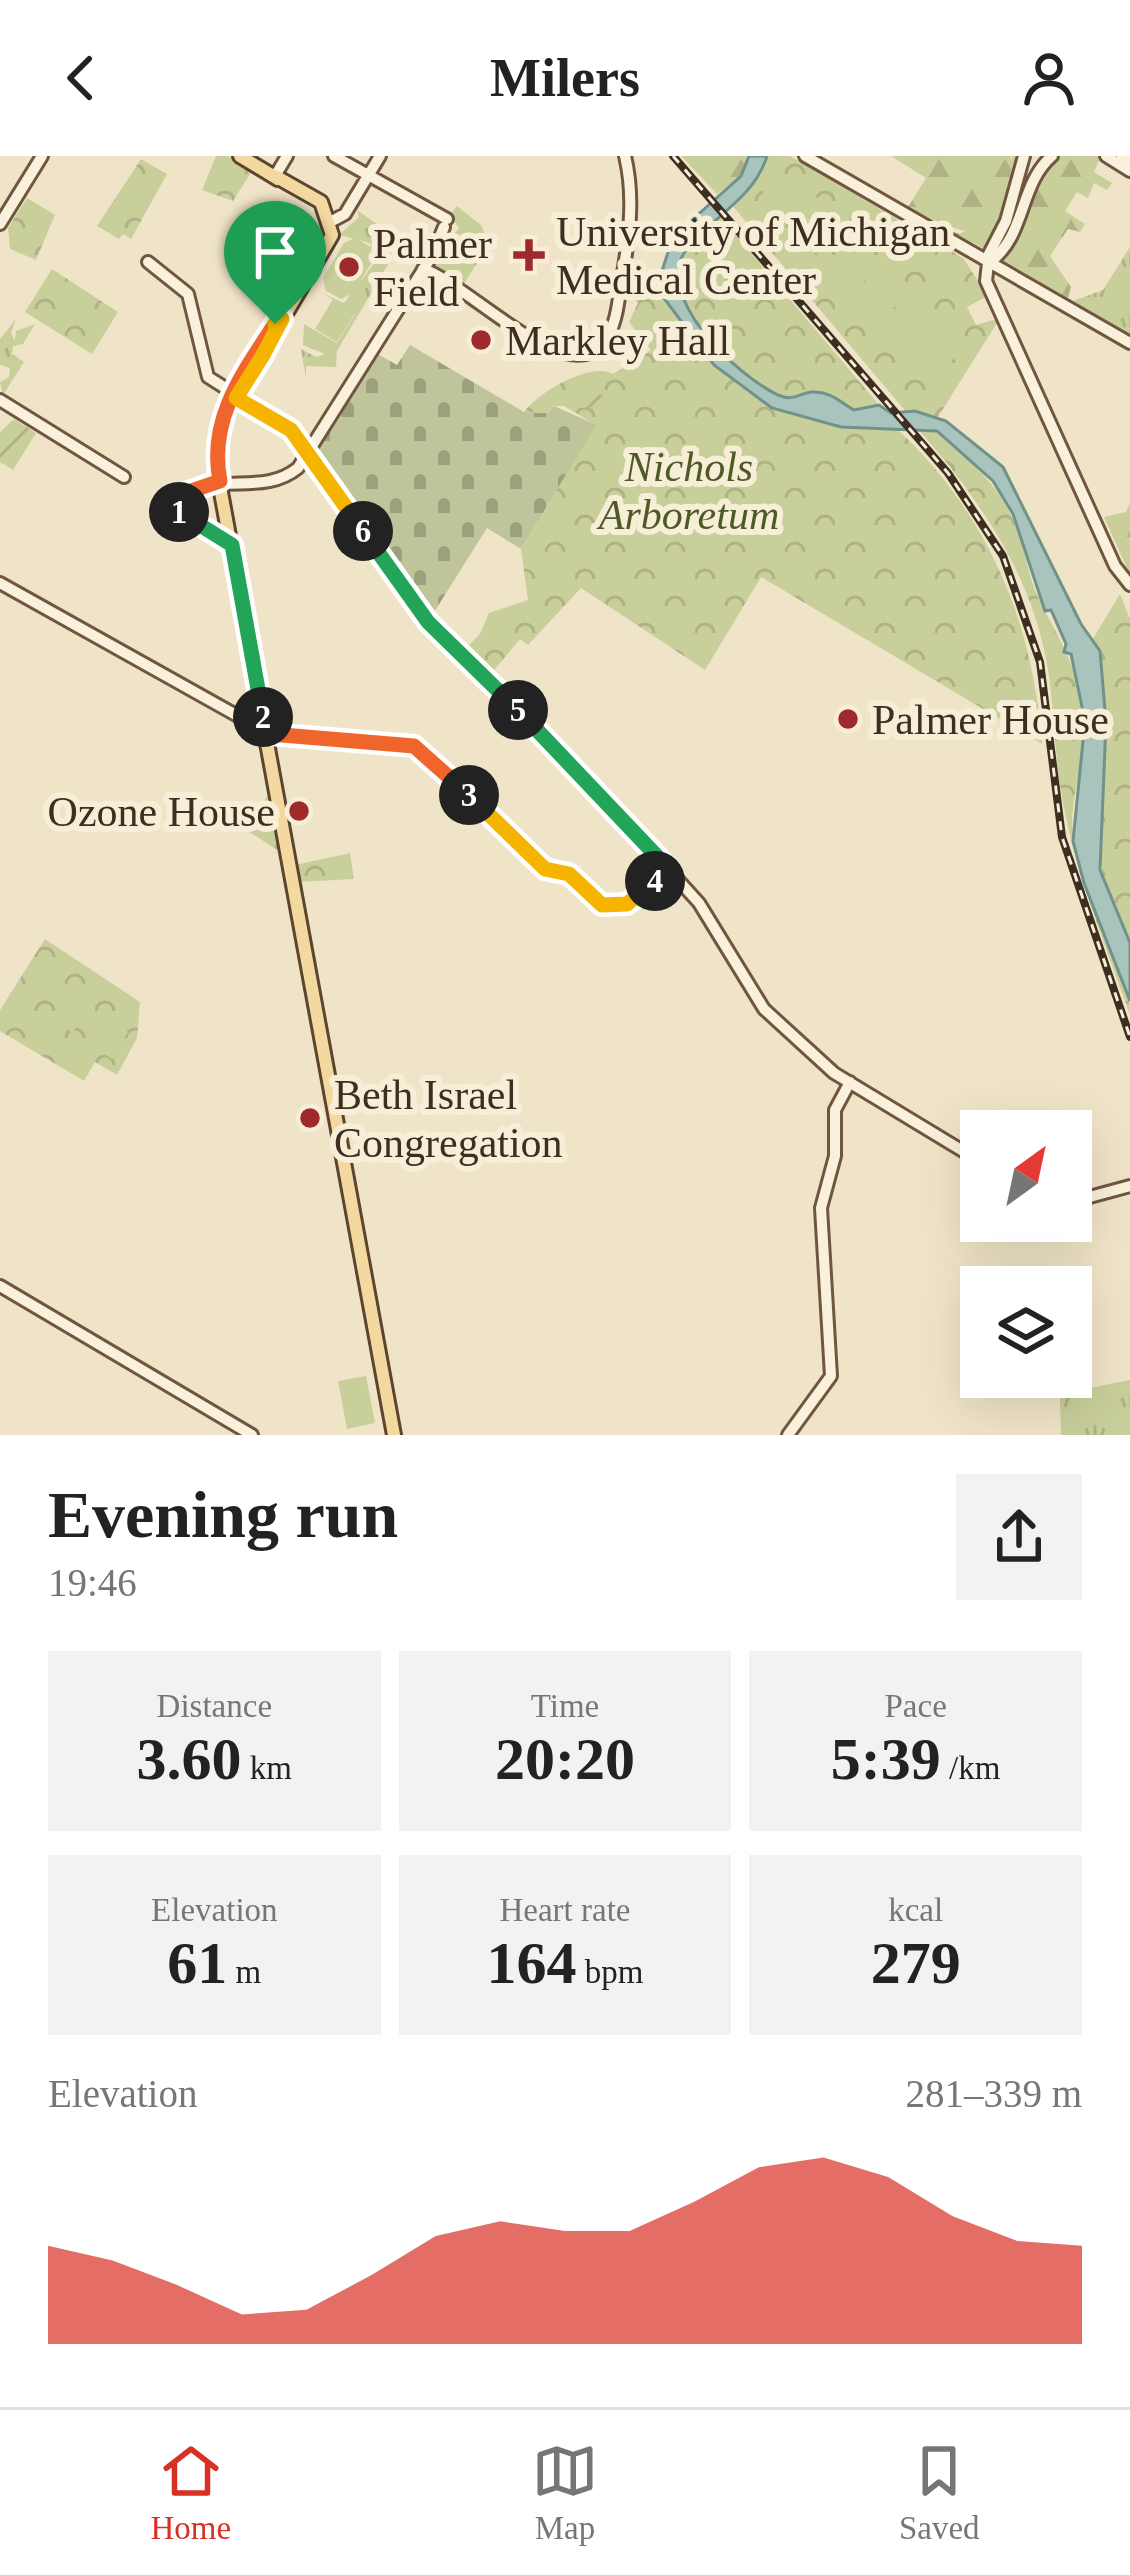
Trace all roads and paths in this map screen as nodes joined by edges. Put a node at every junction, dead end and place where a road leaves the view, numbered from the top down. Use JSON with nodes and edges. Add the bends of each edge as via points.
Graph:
{"nodes":[{"id":1,"x":42,"y":156,"type":"edge"},
{"id":2,"x":240,"y":156,"type":"edge"},
{"id":3,"x":287,"y":156,"type":"edge"},
{"id":4,"x":334,"y":156,"type":"edge"},
{"id":5,"x":380,"y":156,"type":"edge"},
{"id":6,"x":625,"y":156,"type":"edge"},
{"id":7,"x":805,"y":156,"type":"edge"},
{"id":8,"x":1024,"y":156,"type":"edge"},
{"id":9,"x":1052,"y":156,"type":"edge"},
{"id":10,"x":1106,"y":156,"type":"edge"},
{"id":11,"x":1122,"y":156,"type":"edge"},
{"id":12,"x":1130,"y":161,"type":"edge"},
{"id":13,"x":1130,"y":171,"type":"edge"},
{"id":14,"x":275,"y":176,"type":"junction"},
{"id":15,"x":368,"y":177,"type":"junction"},
{"id":16,"x":328,"y":218,"type":"junction"},
{"id":17,"x":1,"y":221,"type":"edge"},
{"id":18,"x":990,"y":262,"type":"junction"},
{"id":19,"x":146,"y":264,"type":"dead end"},
{"id":20,"x":423,"y":269,"type":"junction"},
{"id":21,"x":282,"y":319,"type":"junction"},
{"id":22,"x":1130,"y":343,"type":"edge"},
{"id":23,"x":233,"y":396,"type":"junction"},
{"id":24,"x":0,"y":400,"type":"edge"},
{"id":25,"x":311,"y":449,"type":"junction"},
{"id":26,"x":216,"y":465,"type":"junction"},
{"id":27,"x":124,"y":477,"type":"dead end"},
{"id":28,"x":220,"y":481,"type":"junction"},
{"id":29,"x":232,"y":545,"type":"junction"},
{"id":30,"x":0,"y":583,"type":"edge"},
{"id":31,"x":1130,"y":585,"type":"edge"},
{"id":32,"x":266,"y":732,"type":"junction"},
{"id":33,"x":669,"y":869,"type":"junction"},
{"id":34,"x":850,"y":1082,"type":"junction"},
{"id":35,"x":960,"y":1149,"type":"edge"},
{"id":36,"x":1130,"y":1186,"type":"edge"},
{"id":37,"x":1092,"y":1196,"type":"edge"},
{"id":38,"x":0,"y":1286,"type":"edge"},
{"id":39,"x":252,"y":1435,"type":"edge"},
{"id":40,"x":394,"y":1435,"type":"edge"},
{"id":41,"x":788,"y":1435,"type":"edge"}],
"edges":[{"from":1,"to":17,"type":"street"},
{"from":2,"to":14,"type":"main road"},
{"from":3,"to":14,"type":"street"},
{"from":4,"to":15,"type":"street"},
{"from":5,"to":15,"type":"street"},
{"from":6,"to":20,"type":"street","via":[[634,202],[612,331],[602,345],[581,356],[556,353]]},
{"from":7,"to":18,"type":"street"},
{"from":8,"to":18,"type":"street"},
{"from":9,"to":18,"type":"street","via":[[1036,172],[1008,244]]},
{"from":10,"to":13,"type":"street"},
{"from":11,"to":12,"type":"street"},
{"from":14,"to":16,"type":"main road"},
{"from":15,"to":16,"type":"street","via":[[350,208]]},
{"from":15,"to":20,"type":"street","via":[[446,226]]},
{"from":16,"to":21,"type":"main road","via":[[329,245]]},
{"from":18,"to":22,"type":"street"},
{"from":18,"to":31,"type":"street","via":[[988,285]]},
{"from":19,"to":23,"type":"street","via":[[185,296],[199,371]]},
{"from":20,"to":25,"type":"street"},
{"from":21,"to":23,"type":"main road"},
{"from":21,"to":23,"type":"main road"},
{"from":23,"to":25,"type":"street"},
{"from":23,"to":26,"type":"main road"},
{"from":23,"to":26,"type":"main road","via":[[210,437]]},
{"from":24,"to":27,"type":"street"},
{"from":25,"to":28,"type":"street","via":[[291,474],[271,483]]},
{"from":25,"to":33,"type":"street","via":[[428,622]]},
{"from":26,"to":28,"type":"main road"},
{"from":28,"to":29,"type":"main road"},
{"from":28,"to":29,"type":"street","via":[[188,492],[173,508]]},
{"from":29,"to":32,"type":"main road"},
{"from":30,"to":32,"type":"street"},
{"from":32,"to":33,"type":"street","via":[[419,748],[545,869],[569,874],[602,905],[632,901]]},
{"from":32,"to":40,"type":"main road"},
{"from":33,"to":34,"type":"street","via":[[702,907],[764,1010]]},
{"from":34,"to":35,"type":"street"},
{"from":34,"to":41,"type":"street","via":[[836,1107],[835,1156],[821,1208],[831,1376]]},
{"from":36,"to":37,"type":"street"},
{"from":38,"to":39,"type":"street"}]}
